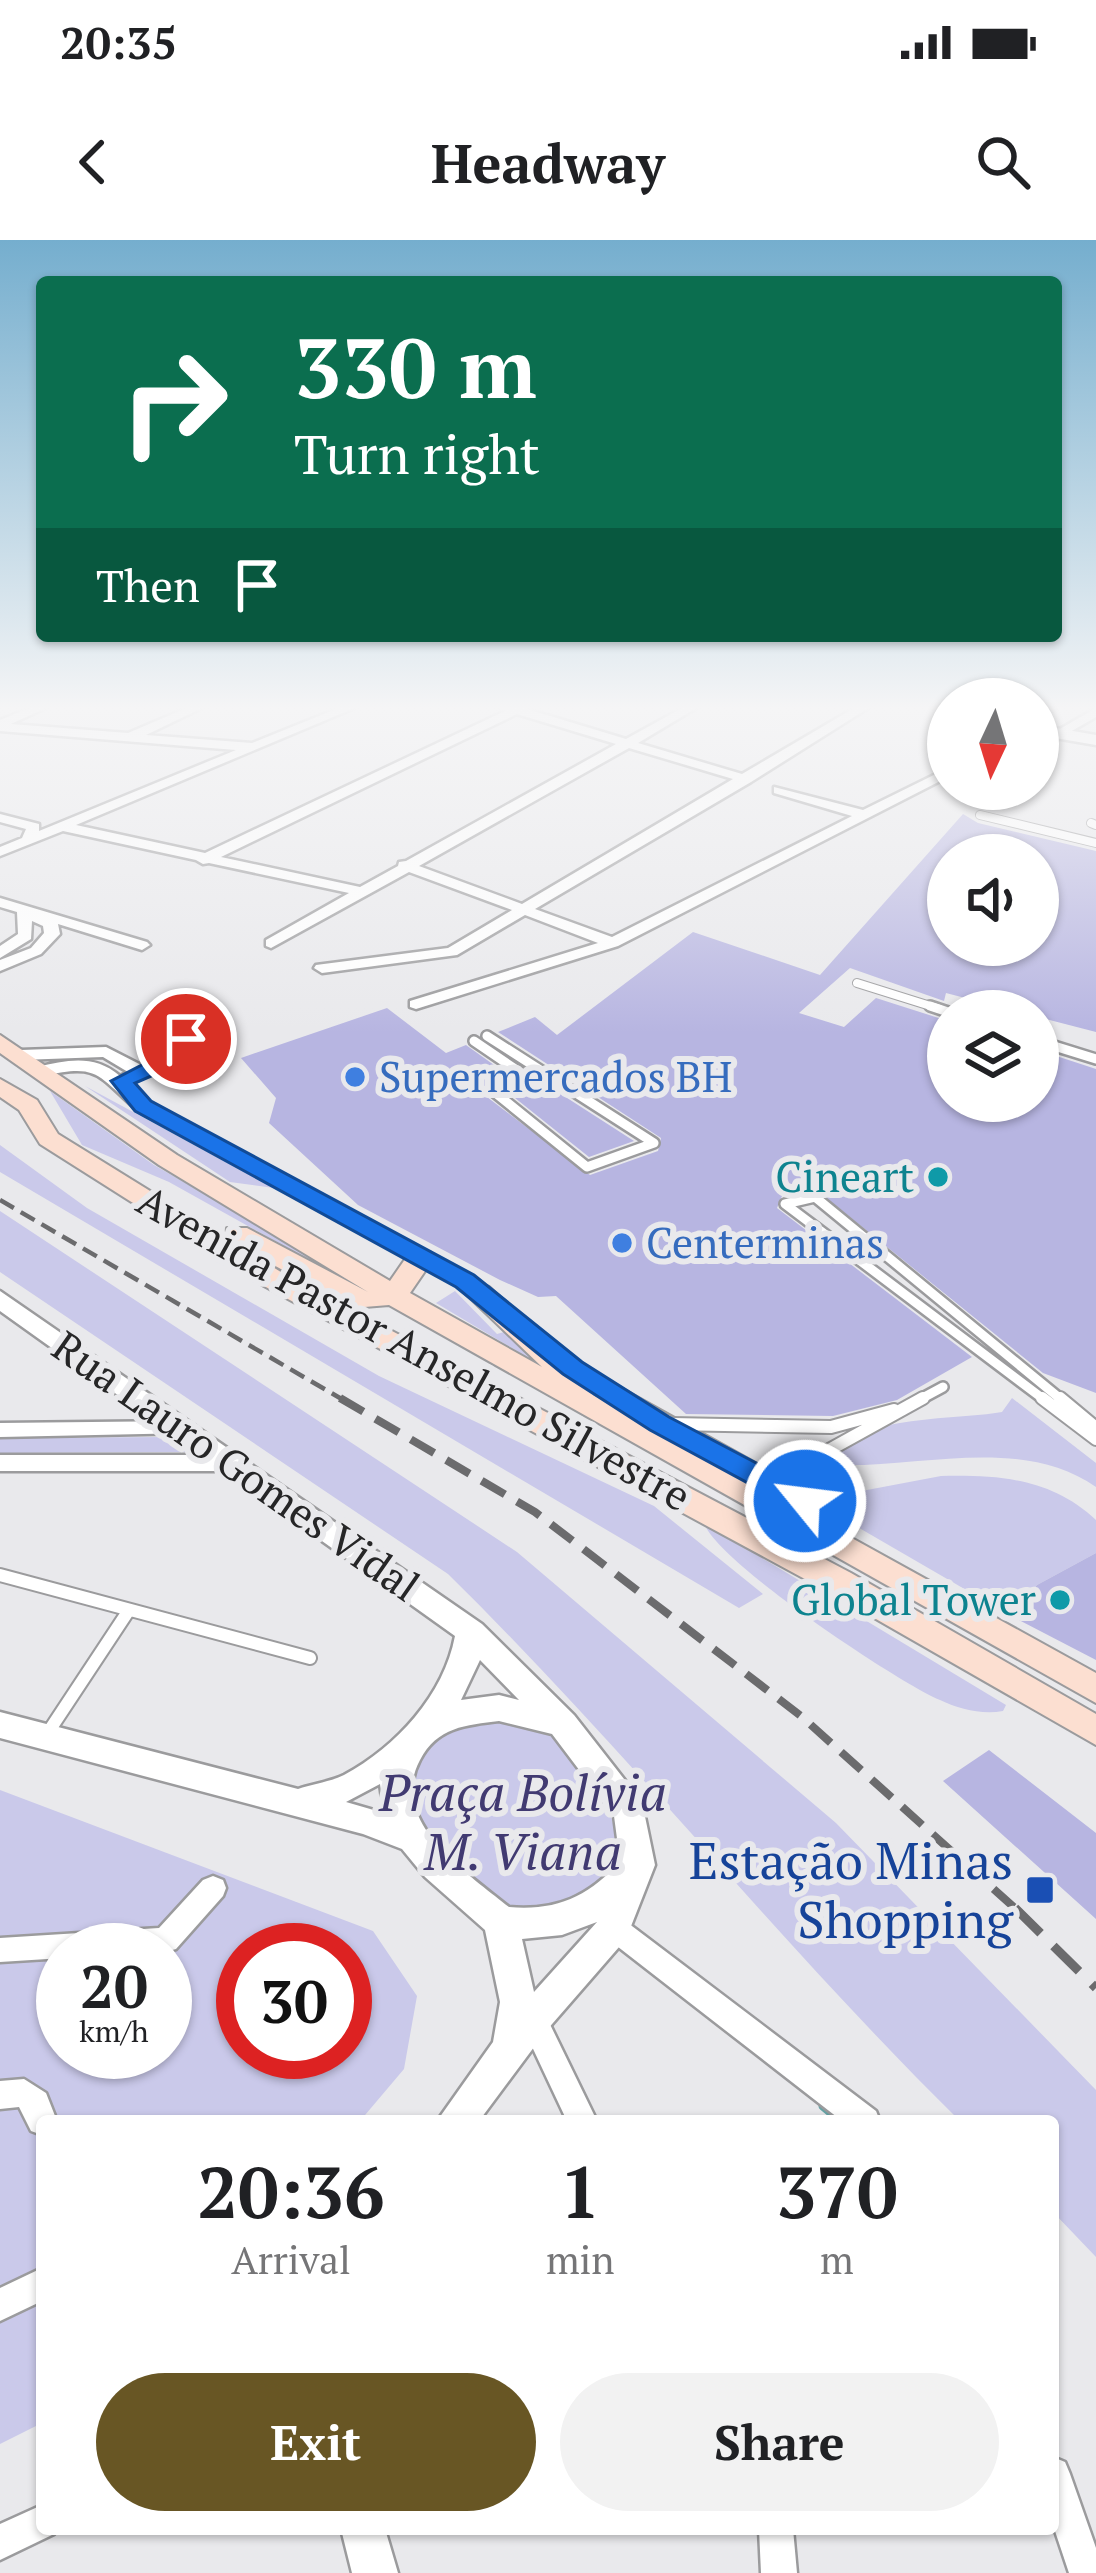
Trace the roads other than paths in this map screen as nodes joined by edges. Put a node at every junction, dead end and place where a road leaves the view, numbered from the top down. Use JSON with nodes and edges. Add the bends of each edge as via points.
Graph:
{"nodes":[{"id":1,"x":3,"y":816,"type":"edge"},
{"id":2,"x":94,"y":816,"type":"edge"},
{"id":3,"x":293,"y":816,"type":"edge"},
{"id":4,"x":492,"y":816,"type":"edge"},
{"id":5,"x":684,"y":816,"type":"edge"},
{"id":6,"x":857,"y":816,"type":"edge"},
{"id":7,"x":984,"y":816,"type":"edge"},
{"id":8,"x":26,"y":823,"type":"junction"},
{"id":9,"x":67,"y":827,"type":"junction"},
{"id":10,"x":27,"y":843,"type":"junction"},
{"id":11,"x":1096,"y":843,"type":"edge"},
{"id":12,"x":1,"y":852,"type":"edge"},
{"id":13,"x":203,"y":860,"type":"junction"},
{"id":14,"x":404,"y":865,"type":"junction"},
{"id":15,"x":358,"y":892,"type":"junction"},
{"id":16,"x":0,"y":902,"type":"edge"},
{"id":17,"x":23,"y":910,"type":"junction"},
{"id":18,"x":527,"y":910,"type":"junction"},
{"id":19,"x":271,"y":943,"type":"dead end"},
{"id":20,"x":613,"y":943,"type":"junction"},
{"id":21,"x":142,"y":945,"type":"dead end"},
{"id":22,"x":0,"y":953,"type":"edge"},
{"id":23,"x":0,"y":966,"type":"edge"},
{"id":24,"x":322,"y":968,"type":"dead end"},
{"id":25,"x":857,"y":982,"type":"dead end"},
{"id":26,"x":416,"y":1004,"type":"dead end"},
{"id":27,"x":927,"y":1005,"type":"edge"},
{"id":28,"x":182,"y":1027,"type":"dead end"},
{"id":29,"x":487,"y":1036,"type":"dead end"},
{"id":30,"x":474,"y":1042,"type":"dead end"},
{"id":31,"x":1059,"y":1048,"type":"edge"},
{"id":32,"x":21,"y":1056,"type":"edge"},
{"id":33,"x":1096,"y":1059,"type":"edge"},
{"id":34,"x":141,"y":1072,"type":"junction"},
{"id":35,"x":122,"y":1081,"type":"junction"},
{"id":36,"x":0,"y":1086,"type":"edge"},
{"id":37,"x":28,"y":1106,"type":"junction"},
{"id":38,"x":97,"y":1171,"type":"junction"},
{"id":39,"x":420,"y":1258,"type":"junction"},
{"id":40,"x":479,"y":1293,"type":"junction"},
{"id":41,"x":394,"y":1294,"type":"junction"},
{"id":42,"x":0,"y":1299,"type":"edge"},
{"id":43,"x":943,"y":1387,"type":"dead end"},
{"id":44,"x":894,"y":1410,"type":"junction"},
{"id":45,"x":608,"y":1414,"type":"junction"},
{"id":46,"x":660,"y":1424,"type":"junction"},
{"id":47,"x":183,"y":1428,"type":"junction"},
{"id":48,"x":1096,"y":1428,"type":"edge"},
{"id":49,"x":0,"y":1430,"type":"edge"},
{"id":50,"x":1096,"y":1439,"type":"edge"},
{"id":51,"x":0,"y":1463,"type":"edge"},
{"id":52,"x":234,"y":1463,"type":"junction"},
{"id":53,"x":805,"y":1501,"type":"junction"},
{"id":54,"x":819,"y":1531,"type":"junction"},
{"id":55,"x":0,"y":1575,"type":"edge"},
{"id":56,"x":129,"y":1610,"type":"junction"},
{"id":57,"x":471,"y":1632,"type":"junction"},
{"id":58,"x":310,"y":1658,"type":"dead end"},
{"id":59,"x":1096,"y":1689,"type":"edge"},
{"id":60,"x":563,"y":1724,"type":"junction"},
{"id":61,"x":0,"y":1725,"type":"edge"},
{"id":62,"x":1096,"y":1731,"type":"edge"},
{"id":63,"x":419,"y":1736,"type":"junction"},
{"id":64,"x":45,"y":1737,"type":"junction"},
{"id":65,"x":296,"y":1802,"type":"junction"},
{"id":66,"x":411,"y":1838,"type":"junction"},
{"id":67,"x":638,"y":1865,"type":"junction"},
{"id":68,"x":214,"y":1888,"type":"dead end"},
{"id":69,"x":501,"y":1922,"type":"junction"},
{"id":70,"x":614,"y":1928,"type":"junction"},
{"id":71,"x":0,"y":1950,"type":"edge"},
{"id":72,"x":533,"y":2019,"type":"junction"},
{"id":73,"x":509,"y":2051,"type":"junction"},
{"id":74,"x":0,"y":2095,"type":"edge"},
{"id":75,"x":40,"y":2115,"type":"edge"},
{"id":76,"x":461,"y":2115,"type":"edge"},
{"id":77,"x":579,"y":2115,"type":"edge"},
{"id":78,"x":857,"y":2115,"type":"edge"},
{"id":79,"x":36,"y":2287,"type":"edge"},
{"id":80,"x":0,"y":2305,"type":"edge"},
{"id":81,"x":1059,"y":2491,"type":"edge"},
{"id":82,"x":36,"y":2525,"type":"edge"},
{"id":83,"x":365,"y":2535,"type":"edge"},
{"id":84,"x":776,"y":2535,"type":"edge"},
{"id":85,"x":0,"y":2542,"type":"edge"},
{"id":86,"x":375,"y":2573,"type":"edge"},
{"id":87,"x":779,"y":2573,"type":"edge"},
{"id":88,"x":1088,"y":2573,"type":"edge"}],
"edges":[{"from":1,"to":8,"type":"street"},
{"from":2,"to":9,"type":"street"},
{"from":3,"to":13,"type":"street"},
{"from":4,"to":14,"type":"street"},
{"from":5,"to":18,"type":"street"},
{"from":6,"to":20,"type":"street"},
{"from":7,"to":11,"type":"lane"},
{"from":8,"to":9,"type":"street"},
{"from":8,"to":10,"type":"street","via":[[36,832]]},
{"from":9,"to":10,"type":"street"},
{"from":9,"to":13,"type":"street"},
{"from":10,"to":12,"type":"street"},
{"from":13,"to":15,"type":"street"},
{"from":14,"to":15,"type":"street"},
{"from":14,"to":18,"type":"street"},
{"from":15,"to":19,"type":"street"},
{"from":16,"to":17,"type":"street"},
{"from":17,"to":21,"type":"street"},
{"from":17,"to":22,"type":"street","via":[[26,936]]},
{"from":17,"to":23,"type":"street","via":[[50,924],[52,934],[36,951]]},
{"from":18,"to":20,"type":"street"},
{"from":18,"to":24,"type":"street","via":[[452,952]]},
{"from":20,"to":26,"type":"street"},
{"from":25,"to":27,"type":"lane"},
{"from":28,"to":34,"type":"lane","via":[[180,1050]]},
{"from":29,"to":30,"type":"lane","via":[[654,1143],[587,1167],[493,1090],[527,1077]]},
{"from":31,"to":33,"type":"lane"},
{"from":32,"to":34,"type":"street","via":[[106,1052]]},
{"from":32,"to":35,"type":"street","name":"Avenida Pastor Anselmo Silvestre","via":[[84,1064]]},
{"from":32,"to":37,"type":"main road","via":[[33,1081]]},
{"from":32,"to":41,"type":"main road","name":"Avenida Pastor Anselmo Silvestre","via":[[168,1160]]},
{"from":34,"to":35,"type":"street"},
{"from":35,"to":39,"type":"street","name":"Avenida Pastor Anselmo Silvestre","via":[[143,1106]]},
{"from":36,"to":37,"type":"main road","name":"Avenida Pastor Anselmo Silvestre"},
{"from":37,"to":38,"type":"main road","name":"Avenida Pastor Anselmo Silvestre","via":[[50,1139]]},
{"from":38,"to":41,"type":"main road","via":[[141,1178],[344,1297],[373,1302]]},
{"from":38,"to":62,"type":"main road","name":"Avenida Pastor Anselmo Silvestre","via":[[274,1280],[819,1571]]},
{"from":39,"to":40,"type":"street","name":"Avenida Pastor Anselmo Silvestre"},
{"from":39,"to":41,"type":"main road"},
{"from":40,"to":45,"type":"main road"},
{"from":40,"to":46,"type":"street","name":"Avenida Pastor Anselmo Silvestre","via":[[572,1368]]},
{"from":41,"to":45,"type":"main road","name":"Avenida Pastor Anselmo Silvestre"},
{"from":42,"to":47,"type":"street","name":"Rua Lauro Gomes Vidal"},
{"from":43,"to":44,"type":"lane"},
{"from":44,"to":46,"type":"lane","via":[[831,1427]]},
{"from":44,"to":53,"type":"lane","via":[[811,1460]]},
{"from":45,"to":54,"type":"main road","name":"Avenida Pastor Anselmo Silvestre"},
{"from":46,"to":53,"type":"street","name":"Avenida Pastor Anselmo Silvestre"},
{"from":47,"to":49,"type":"street"},
{"from":47,"to":52,"type":"street","name":"Rua Lauro Gomes Vidal"},
{"from":48,"to":50,"type":"lane","via":[[815,1196],[785,1204]]},
{"from":51,"to":52,"type":"street"},
{"from":52,"to":57,"type":"street","name":"Rua Lauro Gomes Vidal"},
{"from":53,"to":54,"type":"street"},
{"from":54,"to":59,"type":"main road","name":"Avenida Pastor Anselmo Silvestre"},
{"from":55,"to":56,"type":"lane"},
{"from":56,"to":58,"type":"lane"},
{"from":56,"to":64,"type":"lane"},
{"from":57,"to":60,"type":"street","name":"Rua Lauro Gomes Vidal"},
{"from":57,"to":63,"type":"street","via":[[463,1675]]},
{"from":60,"to":63,"type":"street","via":[[499,1708],[452,1714]]},
{"from":60,"to":67,"type":"street","via":[[630,1811]]},
{"from":61,"to":64,"type":"street"},
{"from":63,"to":65,"type":"street","via":[[353,1786]]},
{"from":63,"to":66,"type":"street","via":[[398,1766],[394,1793]]},
{"from":64,"to":65,"type":"street"},
{"from":65,"to":66,"type":"street"},
{"from":66,"to":69,"type":"street"},
{"from":67,"to":69,"type":"street","via":[[578,1919]]},
{"from":67,"to":70,"type":"street"},
{"from":68,"to":71,"type":"street","via":[[166,1940]]},
{"from":69,"to":73,"type":"street","via":[[518,2002]]},
{"from":70,"to":72,"type":"street"},
{"from":70,"to":78,"type":"street"},
{"from":72,"to":73,"type":"street"},
{"from":72,"to":77,"type":"street"},
{"from":73,"to":76,"type":"street"},
{"from":74,"to":75,"type":"street","via":[[24,2093]]},
{"from":79,"to":80,"type":"street"},
{"from":81,"to":88,"type":"street"},
{"from":82,"to":85,"type":"street"},
{"from":83,"to":86,"type":"street"},
{"from":84,"to":87,"type":"street"}]}
